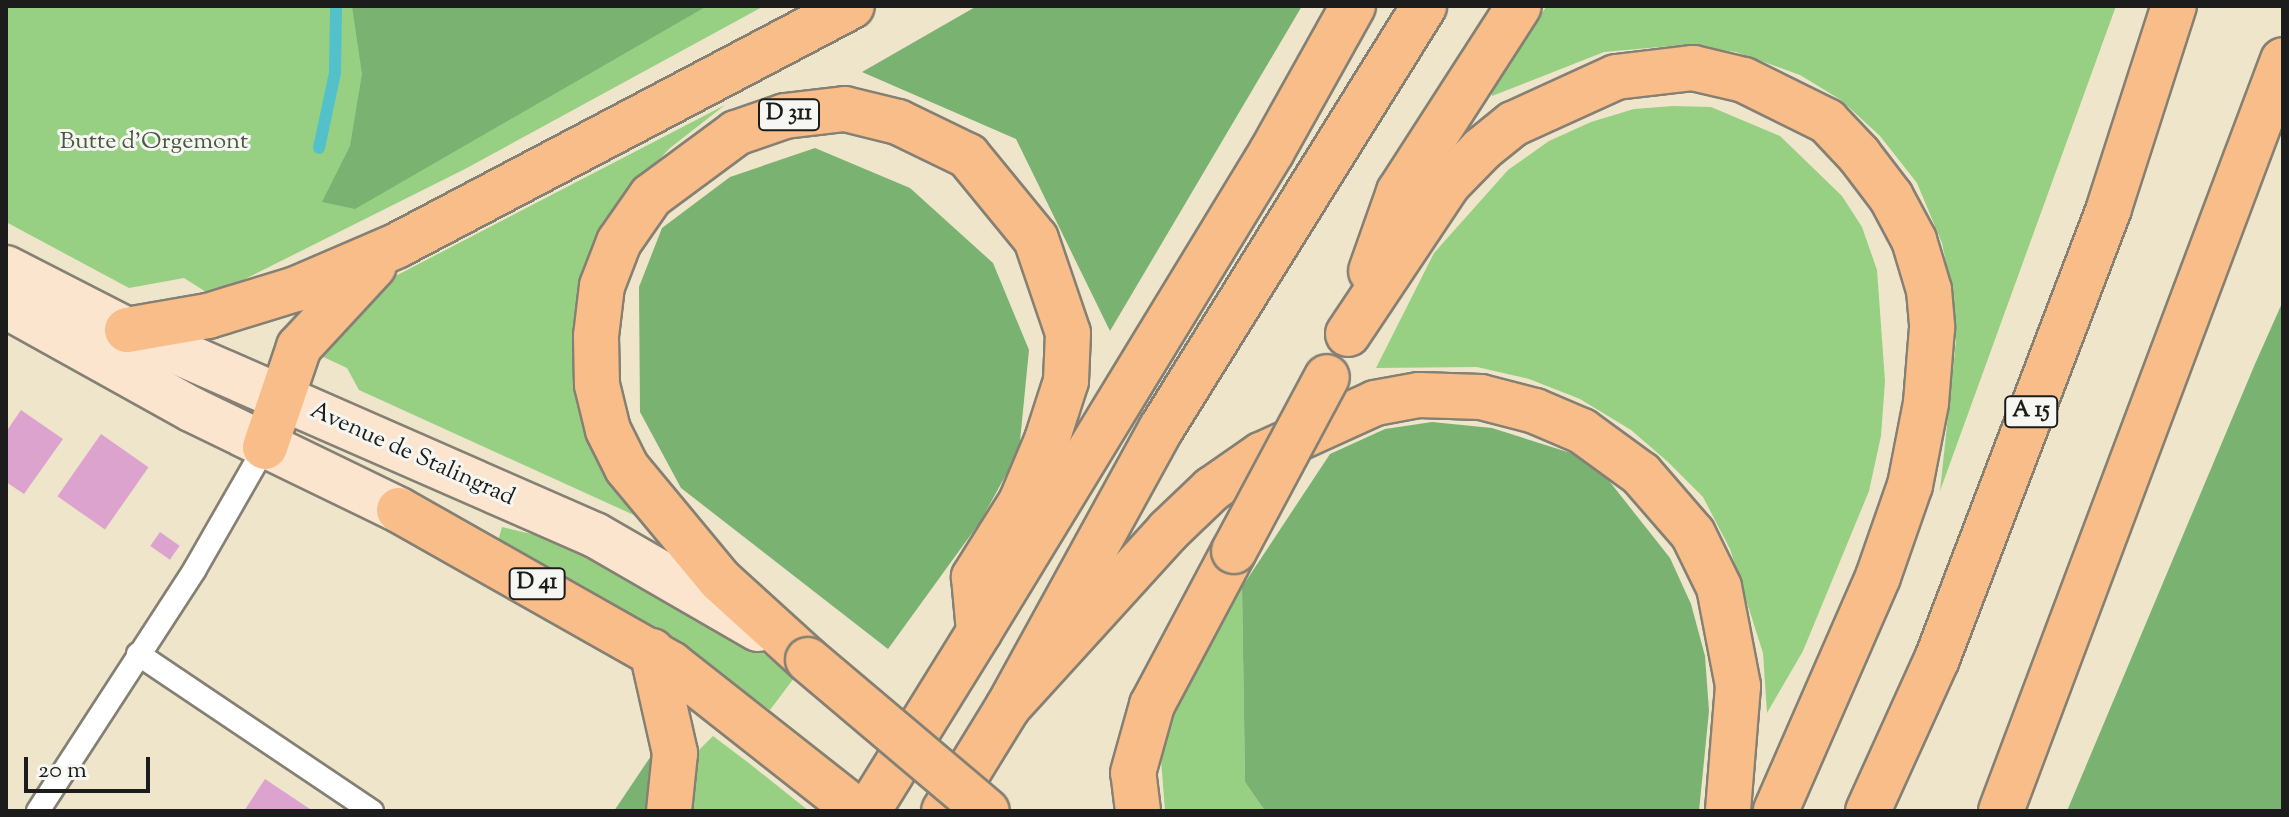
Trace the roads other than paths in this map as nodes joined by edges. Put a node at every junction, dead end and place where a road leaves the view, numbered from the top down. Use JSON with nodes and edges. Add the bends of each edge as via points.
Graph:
{"nodes":[{"id":1,"x":852,"y":6,"type":"edge"},
{"id":2,"x":1353,"y":6,"type":"edge"},
{"id":3,"x":1380,"y":6,"type":"edge"},
{"id":4,"x":1424,"y":6,"type":"edge"},
{"id":5,"x":1519,"y":6,"type":"edge"},
{"id":6,"x":2174,"y":6,"type":"edge"},
{"id":7,"x":2283,"y":60,"type":"edge"},
{"id":8,"x":1272,"y":151,"type":"junction"},
{"id":9,"x":396,"y":246,"type":"junction"},
{"id":10,"x":6,"y":268,"type":"edge"},
{"id":11,"x":6,"y":306,"type":"edge"},
{"id":12,"x":127,"y":330,"type":"junction"},
{"id":13,"x":1348,"y":334,"type":"junction"},
{"id":14,"x":283,"y":397,"type":"junction"},
{"id":15,"x":265,"y":447,"type":"junction"},
{"id":16,"x":979,"y":632,"type":"junction"},
{"id":17,"x":652,"y":651,"type":"junction"},
{"id":18,"x":138,"y":654,"type":"junction"},
{"id":19,"x":808,"y":660,"type":"junction"},
{"id":20,"x":1008,"y":707,"type":"junction"},
{"id":21,"x":38,"y":811,"type":"edge"},
{"id":22,"x":372,"y":811,"type":"edge"},
{"id":23,"x":669,"y":811,"type":"edge"},
{"id":24,"x":858,"y":811,"type":"edge"},
{"id":25,"x":868,"y":811,"type":"edge"},
{"id":26,"x":944,"y":811,"type":"edge"},
{"id":27,"x":987,"y":811,"type":"edge"},
{"id":28,"x":1138,"y":811,"type":"edge"},
{"id":29,"x":1728,"y":811,"type":"edge"},
{"id":30,"x":1776,"y":811,"type":"edge"},
{"id":31,"x":1868,"y":811,"type":"edge"},
{"id":32,"x":2001,"y":811,"type":"edge"}],
"edges":[{"from":1,"to":9,"type":"main road"},
{"from":2,"to":8,"type":"main road"},
{"from":3,"to":8,"type":"main road"},
{"from":4,"to":20,"type":"main road","via":[[1161,429]]},
{"from":5,"to":13,"type":"main road","via":[[1399,192]]},
{"from":6,"to":31,"type":"main road","number":"A 15","via":[[2093,252],[1937,659]]},
{"from":7,"to":32,"type":"main road"},
{"from":8,"to":16,"type":"main road"},
{"from":9,"to":12,"type":"main road","via":[[296,289],[208,316]]},
{"from":9,"to":14,"type":"main road","via":[[341,297],[299,347]]},
{"from":10,"to":12,"type":"main road","name":"Avenue de Stalingrad"},
{"from":11,"to":15,"type":"main road","number":"D 41"},
{"from":12,"to":14,"type":"main road","name":"Avenue de Stalingrad"},
{"from":13,"to":28,"type":"main road","bridge":true,"via":[[1152,705],[1133,773]]},
{"from":13,"to":30,"type":"main road","via":[[1448,184],[1482,149],[1513,124],[1616,77],[1693,68],[1744,80],[1827,121],[1859,155],[1891,197],[1914,240],[1929,290],[1932,328],[1926,403],[1910,485],[1878,577]]},
{"from":14,"to":15,"type":"main road"},
{"from":14,"to":19,"type":"main road","name":"Avenue de Stalingrad","via":[[595,535]]},
{"from":15,"to":17,"type":"main road","number":"D 41","via":[[399,510]]},
{"from":15,"to":18,"type":"lane","via":[[195,569]]},
{"from":16,"to":19,"type":"main road","number":"D 311","via":[[974,577],[1021,502],[1066,381],[1068,333],[1058,291],[1036,239],[968,156],[898,122],[845,109],[785,116],[736,133],[692,162],[651,196],[627,230],[602,286],[597,385],[614,443],[656,509],[720,580]]},
{"from":16,"to":25,"type":"main road"},
{"from":17,"to":23,"type":"main road","via":[[675,753]]},
{"from":17,"to":24,"type":"main road","number":"D 41"},
{"from":18,"to":21,"type":"lane"},
{"from":18,"to":22,"type":"lane"},
{"from":19,"to":27,"type":"main road","bridge":true},
{"from":20,"to":26,"type":"main road"},
{"from":20,"to":29,"type":"main road","via":[[1168,531],[1212,489],[1261,455],[1375,403],[1419,395],[1481,397],[1582,431],[1641,474],[1693,534],[1719,587],[1738,686]]}]}
